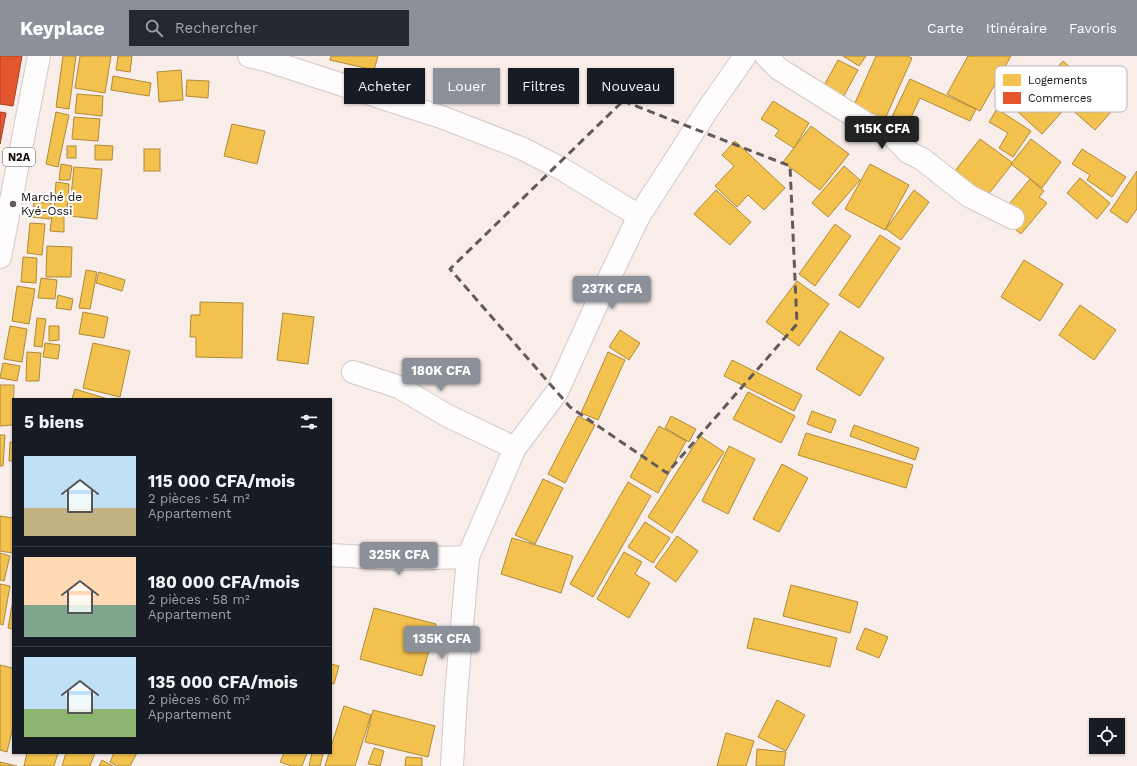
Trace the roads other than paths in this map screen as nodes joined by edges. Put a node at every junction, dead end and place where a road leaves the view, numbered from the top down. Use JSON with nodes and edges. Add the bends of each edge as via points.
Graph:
{"nodes":[{"id":1,"x":39,"y":56,"type":"edge"},
{"id":2,"x":249,"y":56,"type":"edge"},
{"id":3,"x":744,"y":56,"type":"edge"},
{"id":4,"x":766,"y":56,"type":"edge"},
{"id":5,"x":639,"y":216,"type":"junction"},
{"id":6,"x":1013,"y":218,"type":"dead end"},
{"id":7,"x":0,"y":258,"type":"edge"},
{"id":8,"x":353,"y":372,"type":"dead end"},
{"id":9,"x":515,"y":448,"type":"junction"},
{"id":10,"x":332,"y":555,"type":"edge"},
{"id":11,"x":468,"y":557,"type":"junction"},
{"id":12,"x":452,"y":766,"type":"edge"}],
"edges":[{"from":1,"to":7,"type":"main road","number":"N2A"},
{"from":2,"to":5,"type":"main road","via":[[444,118],[521,148],[562,169]]},
{"from":3,"to":5,"type":"main road"},
{"from":4,"to":6,"type":"main road","via":[[779,70],[867,124],[893,136],[908,152],[922,159],[969,196]]},
{"from":5,"to":9,"type":"main road","via":[[557,392]]},
{"from":8,"to":9,"type":"main road","via":[[399,387],[446,415]]},
{"from":9,"to":11,"type":"main road"},
{"from":10,"to":11,"type":"main road","via":[[401,559]]},
{"from":11,"to":12,"type":"main road"}]}
